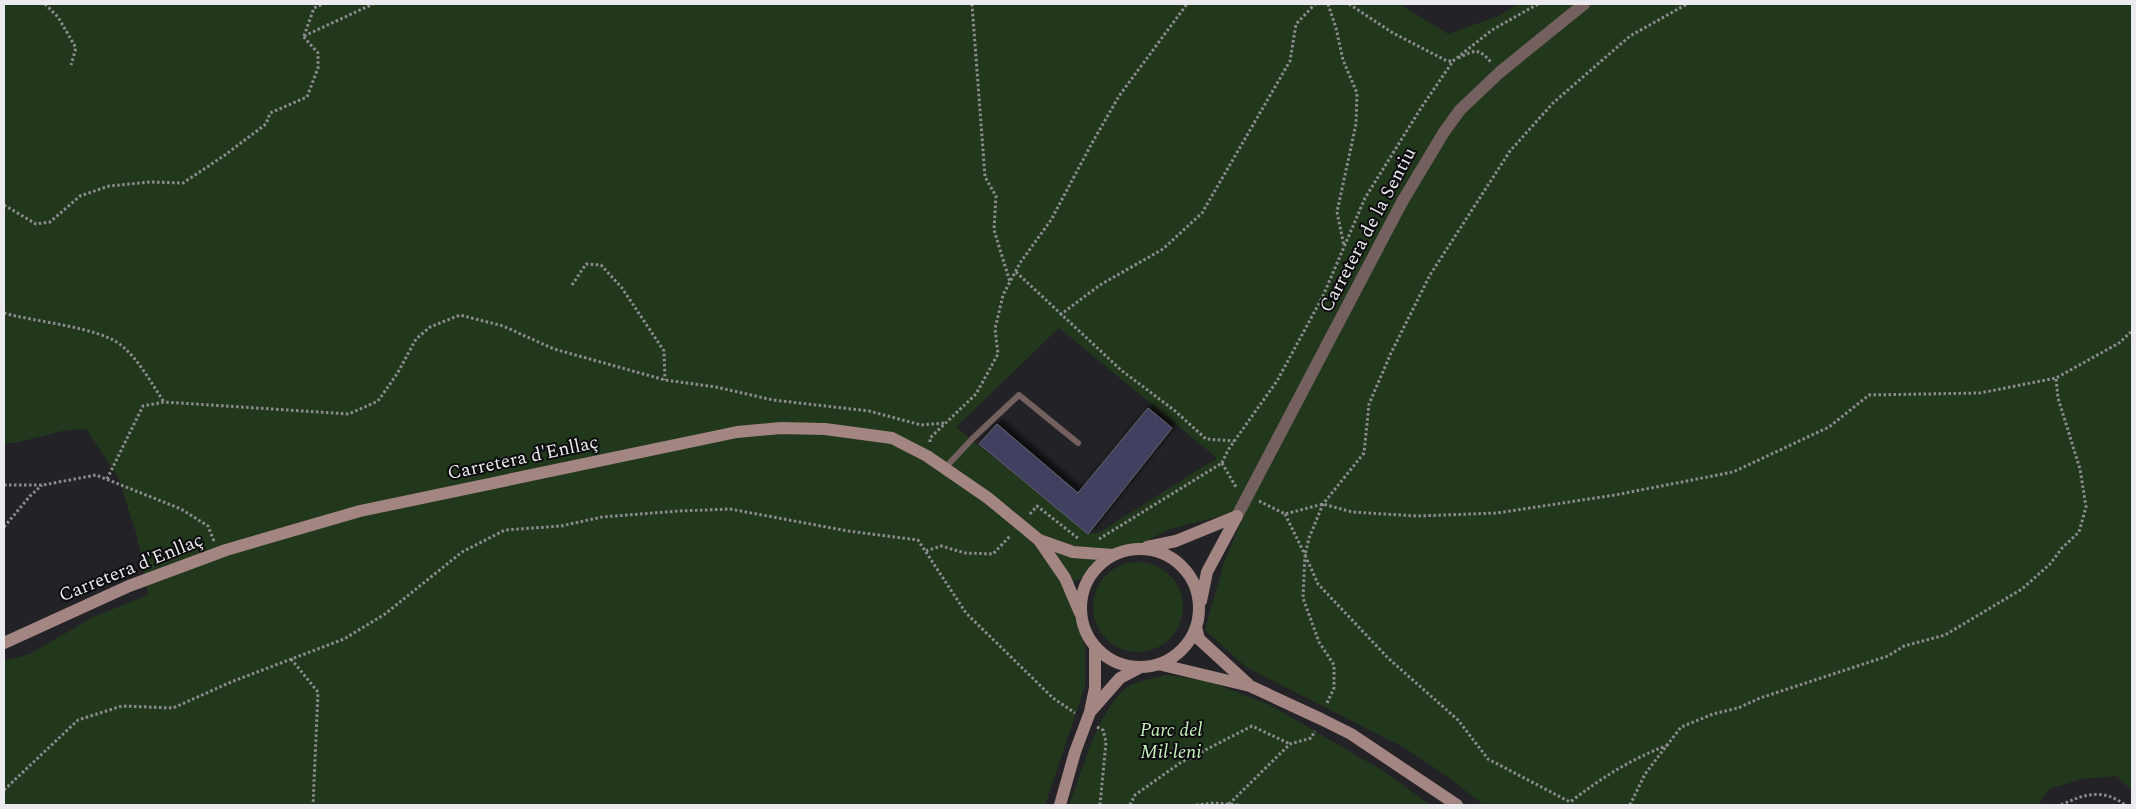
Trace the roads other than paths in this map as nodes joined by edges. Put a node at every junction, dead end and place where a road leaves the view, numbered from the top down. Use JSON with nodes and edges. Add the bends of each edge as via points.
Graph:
{"nodes":[{"id":1,"x":1584,"y":4,"type":"edge"},
{"id":2,"x":1078,"y":443,"type":"dead end"},
{"id":3,"x":945,"y":468,"type":"junction"},
{"id":4,"x":1237,"y":516,"type":"junction"},
{"id":5,"x":1039,"y":540,"type":"junction"},
{"id":6,"x":1142,"y":548,"type":"junction"},
{"id":7,"x":1113,"y":555,"type":"junction"},
{"id":8,"x":1199,"y":608,"type":"junction"},
{"id":9,"x":1080,"y":614,"type":"junction"},
{"id":10,"x":1196,"y":628,"type":"junction"},
{"id":11,"x":4,"y":643,"type":"edge"},
{"id":12,"x":1095,"y":648,"type":"junction"},
{"id":13,"x":1158,"y":664,"type":"junction"},
{"id":14,"x":1141,"y":667,"type":"junction"},
{"id":15,"x":1250,"y":686,"type":"junction"},
{"id":16,"x":1088,"y":716,"type":"junction"},
{"id":17,"x":1060,"y":805,"type":"edge"},
{"id":18,"x":1457,"y":805,"type":"edge"}],
"edges":[{"from":1,"to":4,"type":"street","name":"Carretera de la Sentiu","via":[[1500,72],[1460,110],[1444,132],[1402,202]]},
{"from":2,"to":3,"type":"lane","via":[[1020,395]]},
{"from":3,"to":5,"type":"street","name":"Carretera d'Enllaç"},
{"from":3,"to":11,"type":"street","name":"Carretera d'Enllaç","via":[[892,438],[834,430],[781,428],[737,432],[360,511],[218,553],[129,586]]},
{"from":4,"to":6,"type":"street","via":[[1176,541]]},
{"from":4,"to":8,"type":"street","name":"Carretera de la Sentiu","via":[[1207,572]]},
{"from":5,"to":7,"type":"street","name":"Carretera d'Enllaç","via":[[1073,552]]},
{"from":5,"to":9,"type":"street","name":"Carretera d'Enllaç","via":[[1065,578]]},
{"from":6,"to":7,"type":"street"},
{"from":6,"to":8,"type":"street","via":[[1176,560],[1189,573],[1197,590]]},
{"from":7,"to":9,"type":"street","via":[[1098,565],[1088,579],[1081,596]]},
{"from":8,"to":10,"type":"street"},
{"from":9,"to":12,"type":"street","via":[[1085,632]]},
{"from":10,"to":13,"type":"street","via":[[1174,656]]},
{"from":10,"to":15,"type":"street","via":[[1199,639]]},
{"from":12,"to":14,"type":"street","via":[[1124,665]]},
{"from":12,"to":16,"type":"street","via":[[1095,688]]},
{"from":13,"to":14,"type":"street"},
{"from":13,"to":15,"type":"street"},
{"from":14,"to":16,"type":"street","via":[[1120,678]]},
{"from":15,"to":18,"type":"street","via":[[1351,734]]},
{"from":16,"to":17,"type":"street"}]}
